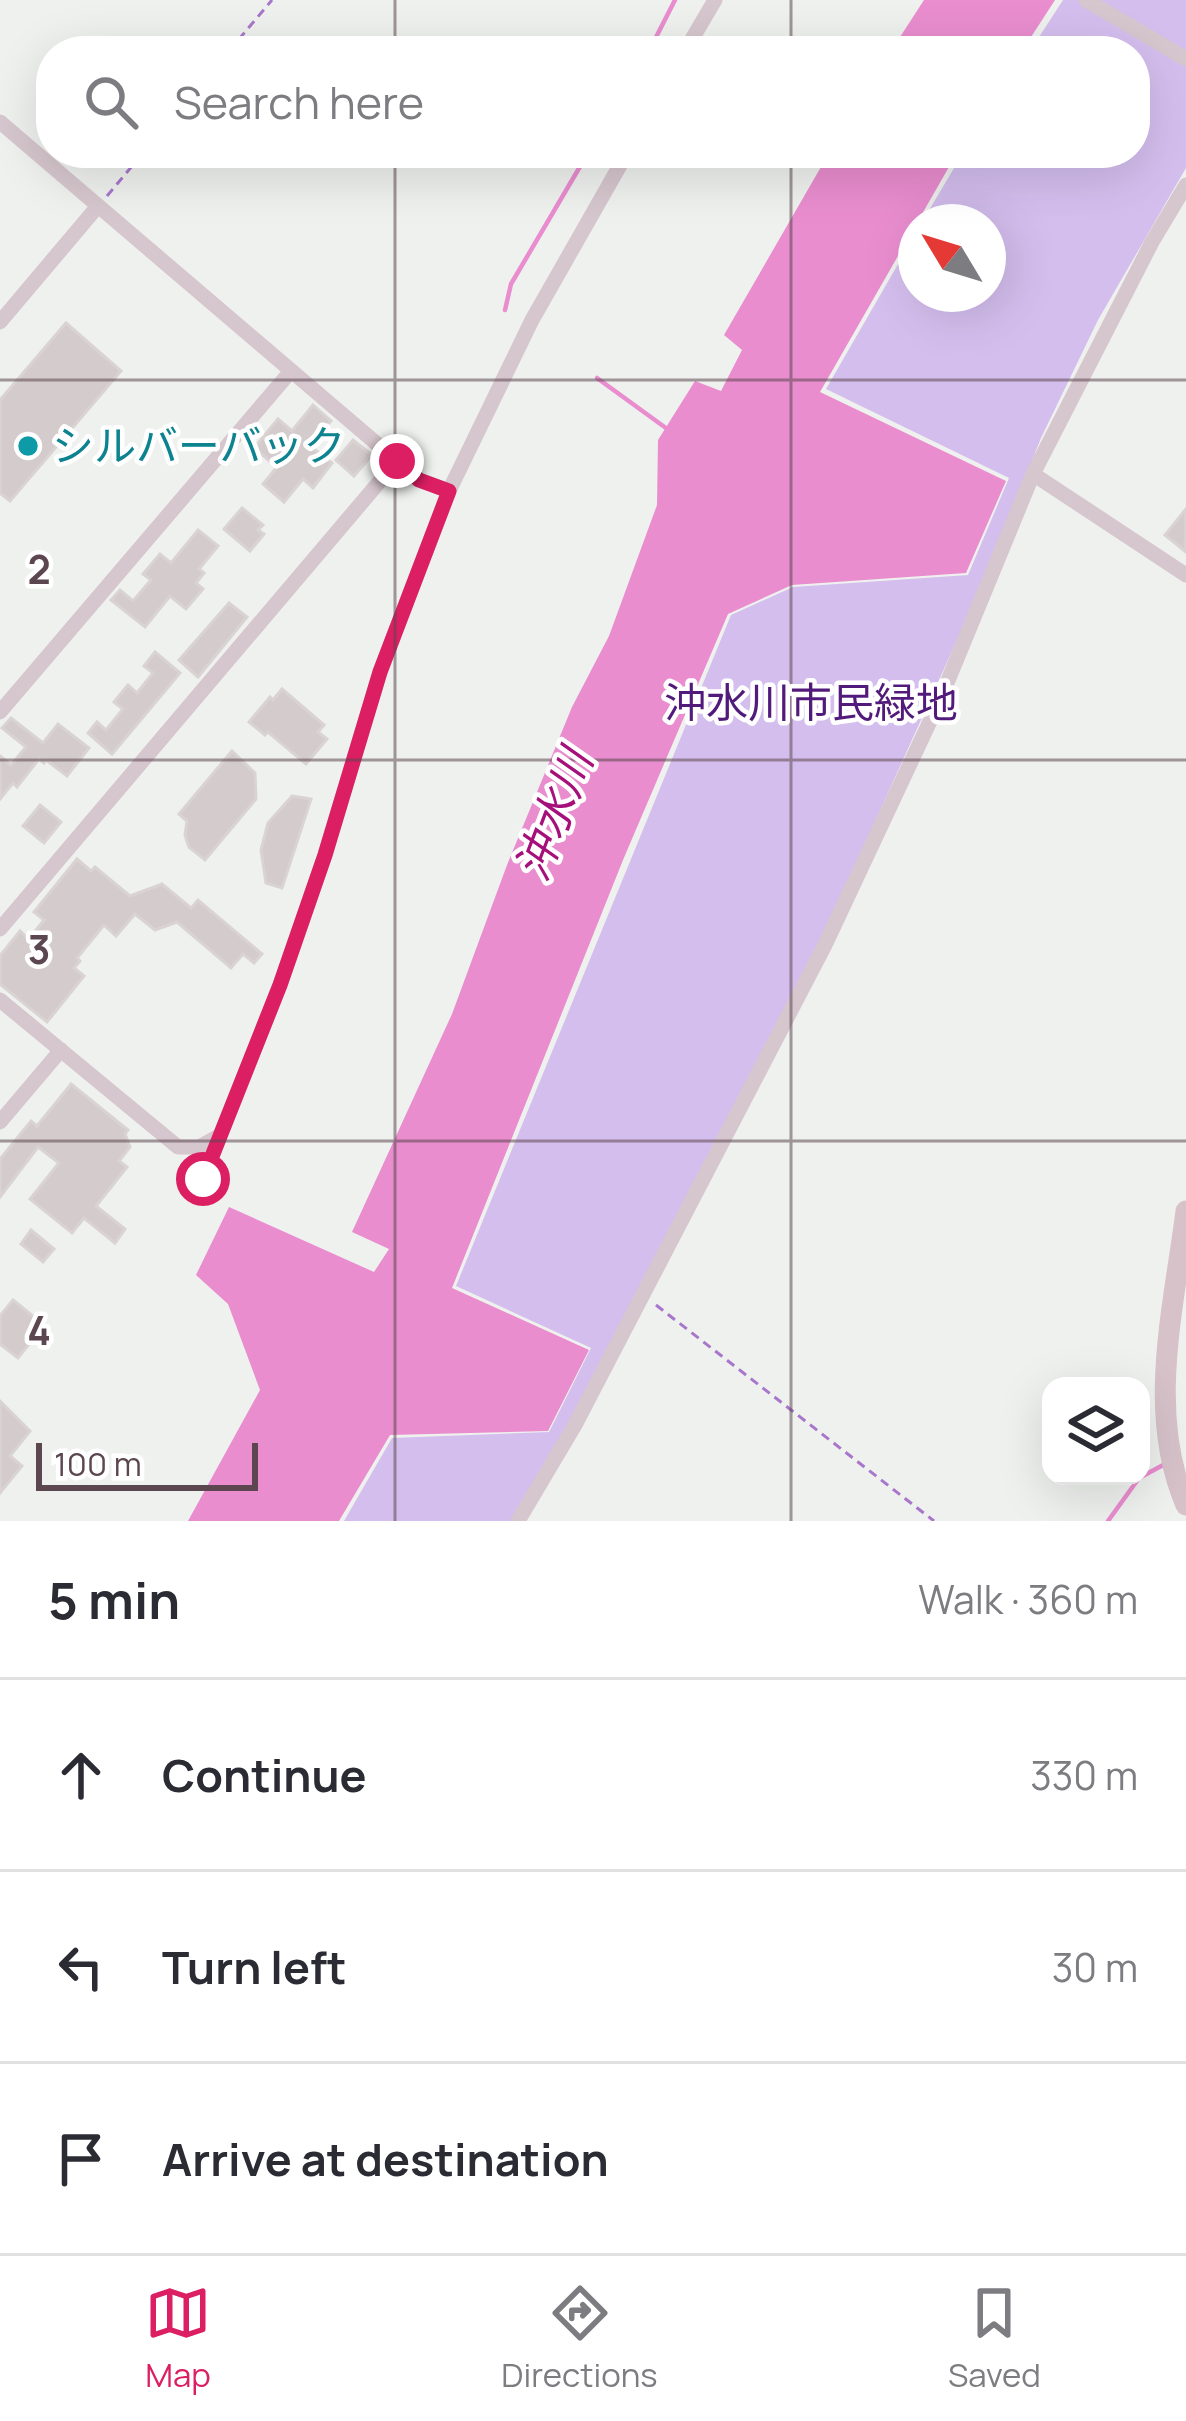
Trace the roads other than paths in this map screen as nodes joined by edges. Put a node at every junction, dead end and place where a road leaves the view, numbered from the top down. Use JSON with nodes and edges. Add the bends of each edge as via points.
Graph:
{"nodes":[{"id":1,"x":715,"y":0,"type":"edge"},
{"id":2,"x":1086,"y":0,"type":"edge"},
{"id":3,"x":694,"y":36,"type":"edge"},
{"id":4,"x":1147,"y":36,"type":"edge"},
{"id":5,"x":1150,"y":38,"type":"edge"},
{"id":6,"x":1186,"y":59,"type":"edge"},
{"id":7,"x":0,"y":122,"type":"edge"},
{"id":8,"x":36,"y":153,"type":"edge"},
{"id":9,"x":54,"y":168,"type":"edge"},
{"id":10,"x":618,"y":168,"type":"edge"},
{"id":11,"x":1186,"y":185,"type":"edge"},
{"id":12,"x":98,"y":206,"type":"junction"},
{"id":13,"x":0,"y":322,"type":"edge"},
{"id":14,"x":291,"y":371,"type":"junction"},
{"id":15,"x":397,"y":461,"type":"junction"},
{"id":16,"x":1033,"y":475,"type":"junction"},
{"id":17,"x":449,"y":491,"type":"junction"},
{"id":18,"x":1186,"y":575,"type":"edge"},
{"id":19,"x":0,"y":712,"type":"edge"},
{"id":20,"x":0,"y":929,"type":"edge"},
{"id":21,"x":0,"y":1000,"type":"edge"},
{"id":22,"x":61,"y":1050,"type":"junction"},
{"id":23,"x":0,"y":1122,"type":"edge"},
{"id":24,"x":218,"y":1136,"type":"junction"},
{"id":25,"x":203,"y":1179,"type":"dead end"},
{"id":26,"x":1186,"y":1210,"type":"edge"},
{"id":27,"x":1186,"y":1505,"type":"edge"},
{"id":28,"x":518,"y":1521,"type":"edge"}],
"edges":[{"from":1,"to":3,"type":"street"},
{"from":2,"to":4,"type":"street"},
{"from":5,"to":6,"type":"street"},
{"from":7,"to":8,"type":"street"},
{"from":9,"to":12,"type":"street"},
{"from":10,"to":17,"type":"street"},
{"from":11,"to":16,"type":"street"},
{"from":12,"to":13,"type":"street"},
{"from":12,"to":14,"type":"street"},
{"from":14,"to":15,"type":"street"},
{"from":14,"to":19,"type":"street"},
{"from":15,"to":17,"type":"street"},
{"from":15,"to":20,"type":"street"},
{"from":16,"to":18,"type":"street"},
{"from":16,"to":28,"type":"street","via":[[834,926]]},
{"from":17,"to":24,"type":"street","via":[[380,672],[280,985]]},
{"from":21,"to":22,"type":"street"},
{"from":22,"to":23,"type":"street"},
{"from":22,"to":24,"type":"street","via":[[178,1148]]},
{"from":24,"to":25,"type":"street"},
{"from":26,"to":27,"type":"street","via":[[1164,1401],[1172,1472]]}]}
